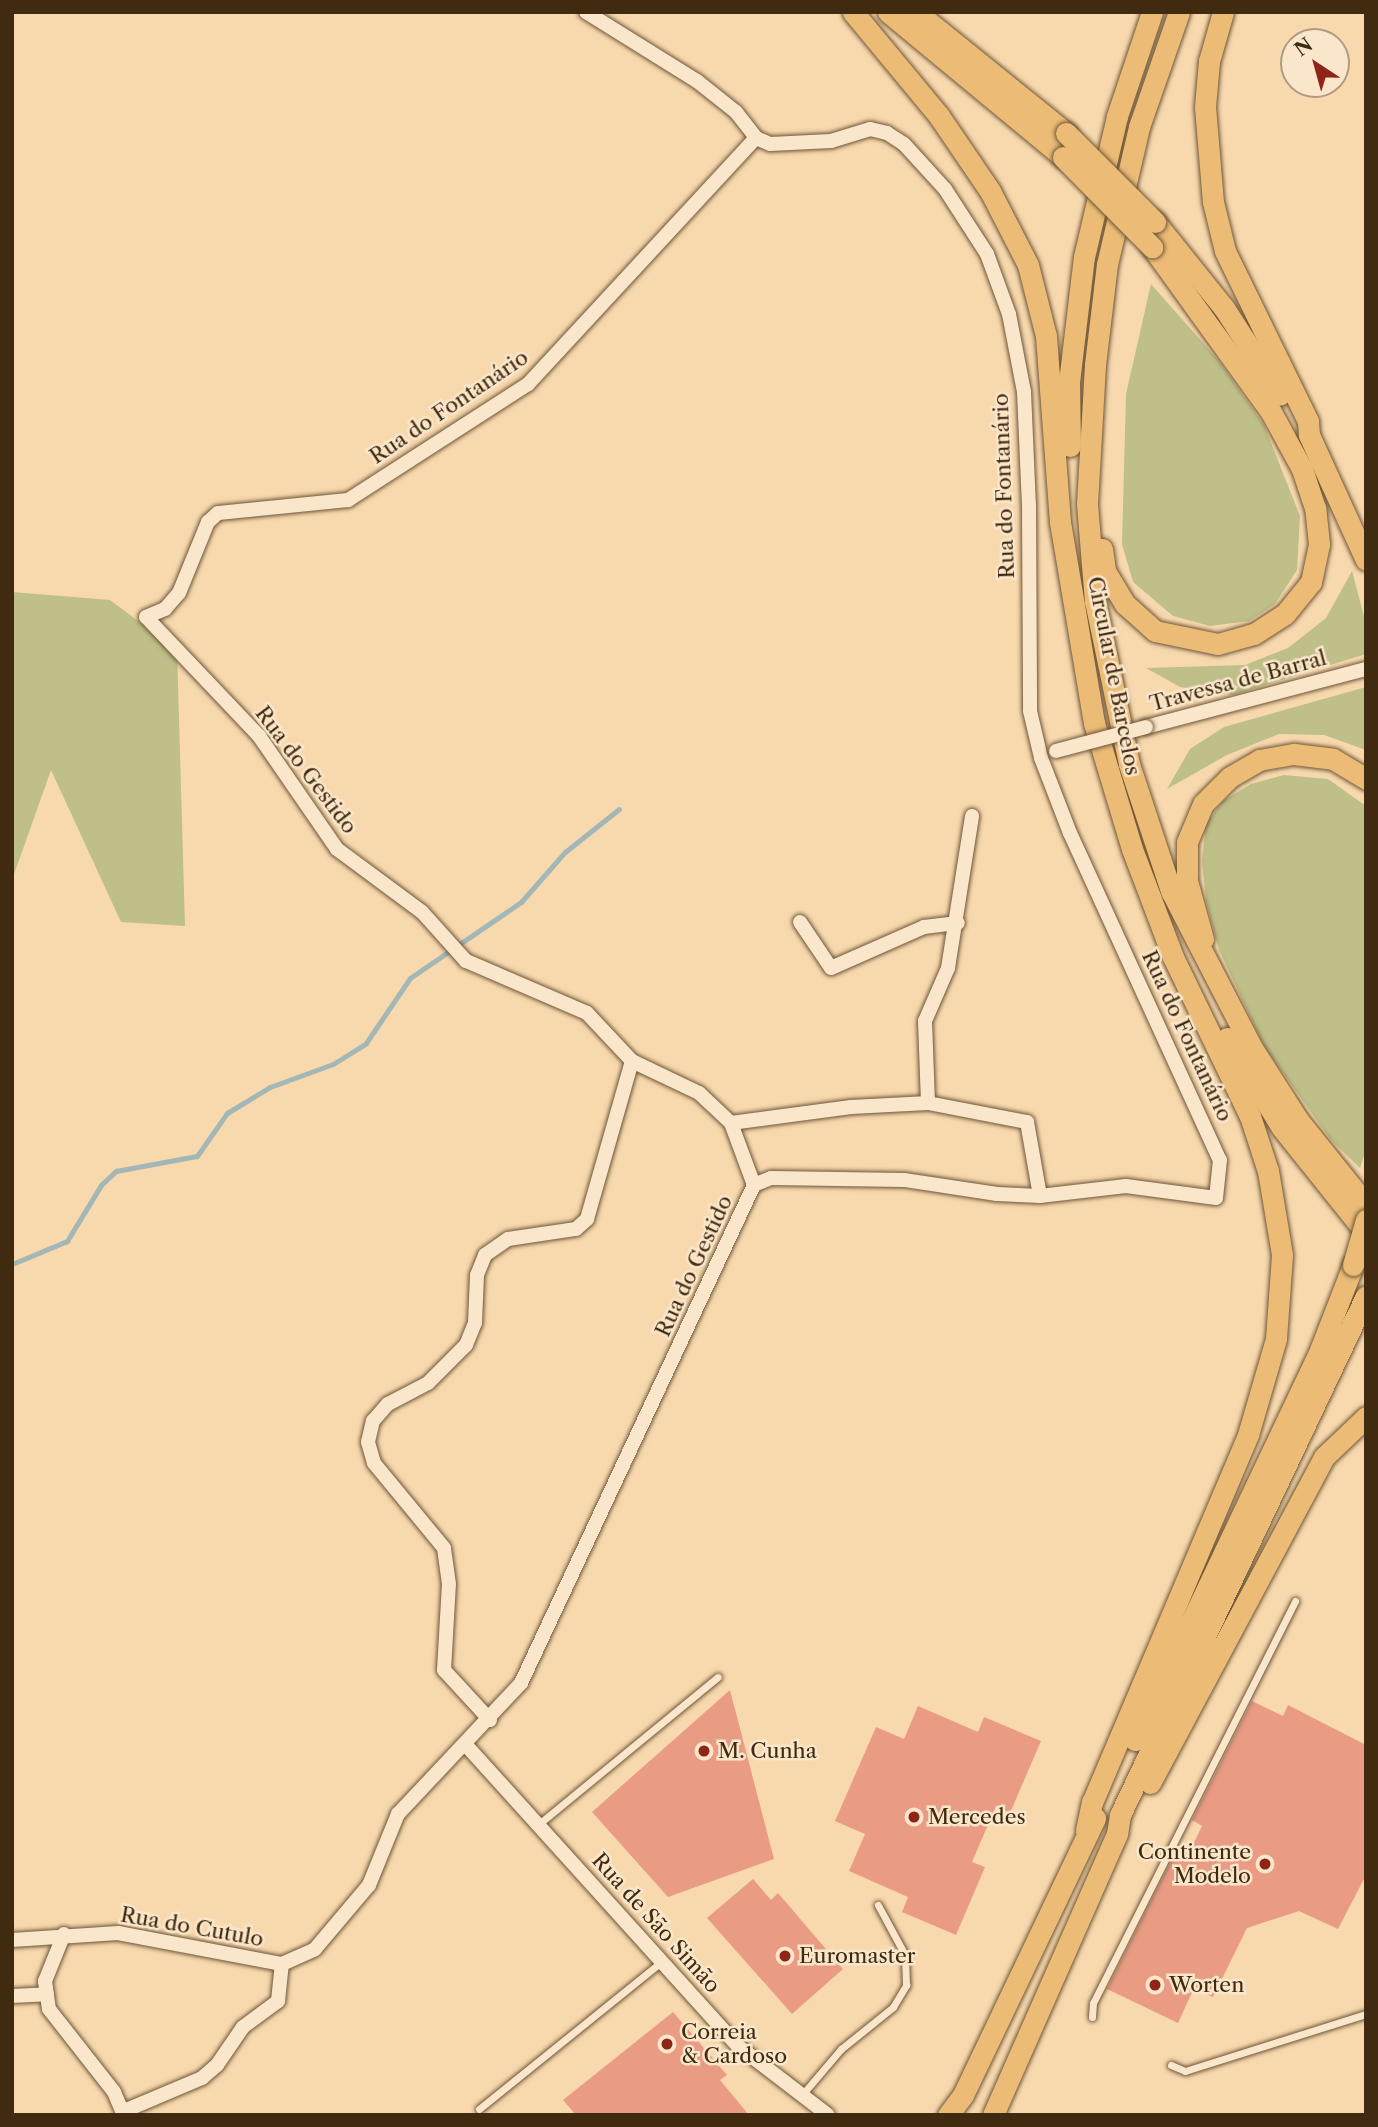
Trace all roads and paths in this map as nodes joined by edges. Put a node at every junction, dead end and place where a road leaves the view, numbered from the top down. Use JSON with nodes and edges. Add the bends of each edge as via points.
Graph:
{"nodes":[{"id":1,"x":586,"y":12,"type":"edge"},
{"id":2,"x":853,"y":12,"type":"edge"},
{"id":3,"x":888,"y":12,"type":"edge"},
{"id":4,"x":916,"y":12,"type":"edge"},
{"id":5,"x":1152,"y":12,"type":"edge"},
{"id":6,"x":1179,"y":12,"type":"edge"},
{"id":7,"x":1223,"y":12,"type":"edge"},
{"id":8,"x":756,"y":138,"type":"junction"},
{"id":9,"x":1309,"y":435,"type":"junction"},
{"id":10,"x":1089,"y":484,"type":"junction"},
{"id":11,"x":1065,"y":538,"type":"junction"},
{"id":12,"x":1366,"y":560,"type":"edge"},
{"id":13,"x":146,"y":617,"type":"joint"},
{"id":14,"x":1366,"y":669,"type":"edge"},
{"id":15,"x":1041,"y":758,"type":"junction"},
{"id":16,"x":1366,"y":779,"type":"edge"},
{"id":17,"x":972,"y":816,"type":"dead end"},
{"id":18,"x":800,"y":922,"type":"dead end"},
{"id":19,"x":958,"y":923,"type":"junction"},
{"id":20,"x":1169,"y":940,"type":"junction"},
{"id":21,"x":1202,"y":958,"type":"junction"},
{"id":22,"x":632,"y":1061,"type":"junction"},
{"id":23,"x":928,"y":1103,"type":"junction"},
{"id":24,"x":731,"y":1123,"type":"junction"},
{"id":25,"x":754,"y":1185,"type":"junction"},
{"id":26,"x":1040,"y":1196,"type":"junction"},
{"id":27,"x":1366,"y":1205,"type":"edge"},
{"id":28,"x":1366,"y":1220,"type":"edge"},
{"id":29,"x":1366,"y":1233,"type":"edge"},
{"id":30,"x":1366,"y":1296,"type":"edge"},
{"id":31,"x":1366,"y":1417,"type":"edge"},
{"id":32,"x":1295,"y":1601,"type":"dead end"},
{"id":33,"x":718,"y":1677,"type":"dead end"},
{"id":34,"x":490,"y":1720,"type":"junction"},
{"id":35,"x":466,"y":1744,"type":"junction"},
{"id":36,"x":540,"y":1824,"type":"junction"},
{"id":37,"x":1086,"y":1830,"type":"junction"},
{"id":38,"x":1117,"y":1835,"type":"junction"},
{"id":39,"x":878,"y":1905,"type":"dead end"},
{"id":40,"x":64,"y":1934,"type":"junction"},
{"id":41,"x":12,"y":1940,"type":"edge"},
{"id":42,"x":661,"y":1962,"type":"junction"},
{"id":43,"x":282,"y":1964,"type":"junction"},
{"id":44,"x":47,"y":1994,"type":"junction"},
{"id":45,"x":12,"y":1996,"type":"edge"},
{"id":46,"x":1366,"y":2014,"type":"edge"},
{"id":47,"x":1092,"y":2017,"type":"dead end"},
{"id":48,"x":1171,"y":2065,"type":"dead end"},
{"id":49,"x":801,"y":2097,"type":"junction"},
{"id":50,"x":479,"y":2109,"type":"dead end"},
{"id":51,"x":124,"y":2113,"type":"edge"},
{"id":52,"x":828,"y":2115,"type":"edge"},
{"id":53,"x":948,"y":2115,"type":"edge"},
{"id":54,"x":993,"y":2115,"type":"edge"}],
"edges":[{"from":1,"to":8,"type":"street","via":[[697,80],[736,112]]},
{"from":2,"to":11,"type":"main road","via":[[939,116],[990,191],[1028,265],[1046,336]]},
{"from":3,"to":10,"type":"main road","bridge":true,"via":[[1063,157],[1152,247],[1257,391],[1302,469],[1315,508],[1319,544],[1311,582],[1285,614],[1255,634],[1217,644],[1155,631],[1125,604],[1105,571]]},
{"from":4,"to":9,"type":"main road","bridge":true,"via":[[1066,133],[1155,222],[1224,309],[1298,427]]},
{"from":5,"to":11,"type":"main road","via":[[1117,116],[1084,257],[1069,383],[1071,523]]},
{"from":6,"to":10,"type":"main road","name":"Circular de Barcelos","via":[[1139,127],[1107,264],[1095,365]]},
{"from":7,"to":9,"type":"main road","via":[[1209,61],[1205,107],[1213,202],[1225,251],[1308,421]]},
{"from":8,"to":13,"type":"street","name":"Rua do Fontanário","via":[[528,384],[348,500],[218,513],[208,522],[179,593],[165,609]]},
{"from":8,"to":15,"type":"street","name":"Rua do Fontanário","via":[[784,147],[831,141],[870,129],[887,133],[904,144],[945,189],[991,264],[1009,314],[1024,392],[1030,712]]},
{"from":9,"to":12,"type":"main road"},
{"from":10,"to":21,"type":"main road","name":"Circular de Barcelos","via":[[1095,601],[1129,764],[1171,891]]},
{"from":11,"to":20,"type":"main road","via":[[1094,723],[1132,849]]},
{"from":13,"to":22,"type":"street","name":"Rua do Gestido","via":[[259,736],[337,849],[422,912],[466,961],[587,1013]]},
{"from":14,"to":15,"type":"street","name":"Travessa de Barral","bridge":true},
{"from":15,"to":26,"type":"street","name":"Rua do Fontanário","via":[[1070,833],[1220,1160],[1216,1198],[1126,1186]]},
{"from":16,"to":21,"type":"main road","via":[[1333,759],[1294,754],[1259,760],[1230,777],[1203,804],[1186,842],[1187,881],[1203,933]]},
{"from":17,"to":19,"type":"street"},
{"from":18,"to":19,"type":"street","via":[[831,968],[924,927]]},
{"from":19,"to":23,"type":"street","via":[[948,968],[925,1021]]},
{"from":20,"to":29,"type":"main road","via":[[1282,1129]]},
{"from":20,"to":37,"type":"main road","via":[[1250,1116],[1268,1171],[1282,1255],[1276,1339],[1248,1435],[1092,1802]]},
{"from":21,"to":27,"type":"main road","name":"Circular de Barcelos","via":[[1298,1120]]},
{"from":22,"to":24,"type":"street","name":"Rua do Gestido","via":[[699,1093]]},
{"from":22,"to":34,"type":"street","via":[[587,1219],[576,1229],[508,1239],[485,1255],[477,1275],[475,1323],[466,1345],[428,1383],[388,1404],[373,1421],[368,1442],[374,1463],[444,1548],[449,1584],[444,1670]]},
{"from":23,"to":24,"type":"street","via":[[852,1107]]},
{"from":23,"to":26,"type":"street","via":[[1027,1122]]},
{"from":24,"to":25,"type":"street","name":"Rua do Gestido"},
{"from":25,"to":26,"type":"street","name":"Rua do Fontanário","via":[[771,1178],[904,1180]]},
{"from":25,"to":34,"type":"street","name":"Rua do Gestido","via":[[521,1683]]},
{"from":28,"to":37,"type":"main road","bridge":true,"via":[[1312,1367],[1102,1808]]},
{"from":30,"to":38,"type":"main road","via":[[1335,1370],[1120,1815]]},
{"from":31,"to":38,"type":"main road","via":[[1324,1457],[1130,1822]]},
{"from":32,"to":47,"type":"lane","via":[[1093,2003]]},
{"from":33,"to":36,"type":"lane"},
{"from":34,"to":35,"type":"street","name":"Rua do Gestido"},
{"from":35,"to":36,"type":"street","name":"Rua de São Simão"},
{"from":35,"to":43,"type":"street","name":"Rua do Cutulo","via":[[398,1814],[369,1885],[351,1907],[315,1949]]},
{"from":36,"to":42,"type":"street","name":"Rua de São Simão"},
{"from":37,"to":53,"type":"main road","via":[[963,2095]]},
{"from":38,"to":54,"type":"main road"},
{"from":39,"to":49,"type":"lane","via":[[905,1955],[906,1985],[893,2007],[841,2049]]},
{"from":40,"to":41,"type":"street","name":"Rua do Cutulo"},
{"from":40,"to":43,"type":"street","name":"Rua do Cutulo","via":[[118,1933]]},
{"from":40,"to":44,"type":"street","via":[[45,1981]]},
{"from":42,"to":49,"type":"street","name":"Rua de São Simão","via":[[744,2051]]},
{"from":42,"to":50,"type":"lane"},
{"from":43,"to":51,"type":"street","via":[[278,2001],[243,2027],[217,2065],[202,2078]]},
{"from":44,"to":45,"type":"street"},
{"from":44,"to":51,"type":"street","via":[[49,2008]]},
{"from":46,"to":48,"type":"lane","via":[[1185,2071]]},
{"from":49,"to":52,"type":"street","name":"Rua de São Simão"}]}
